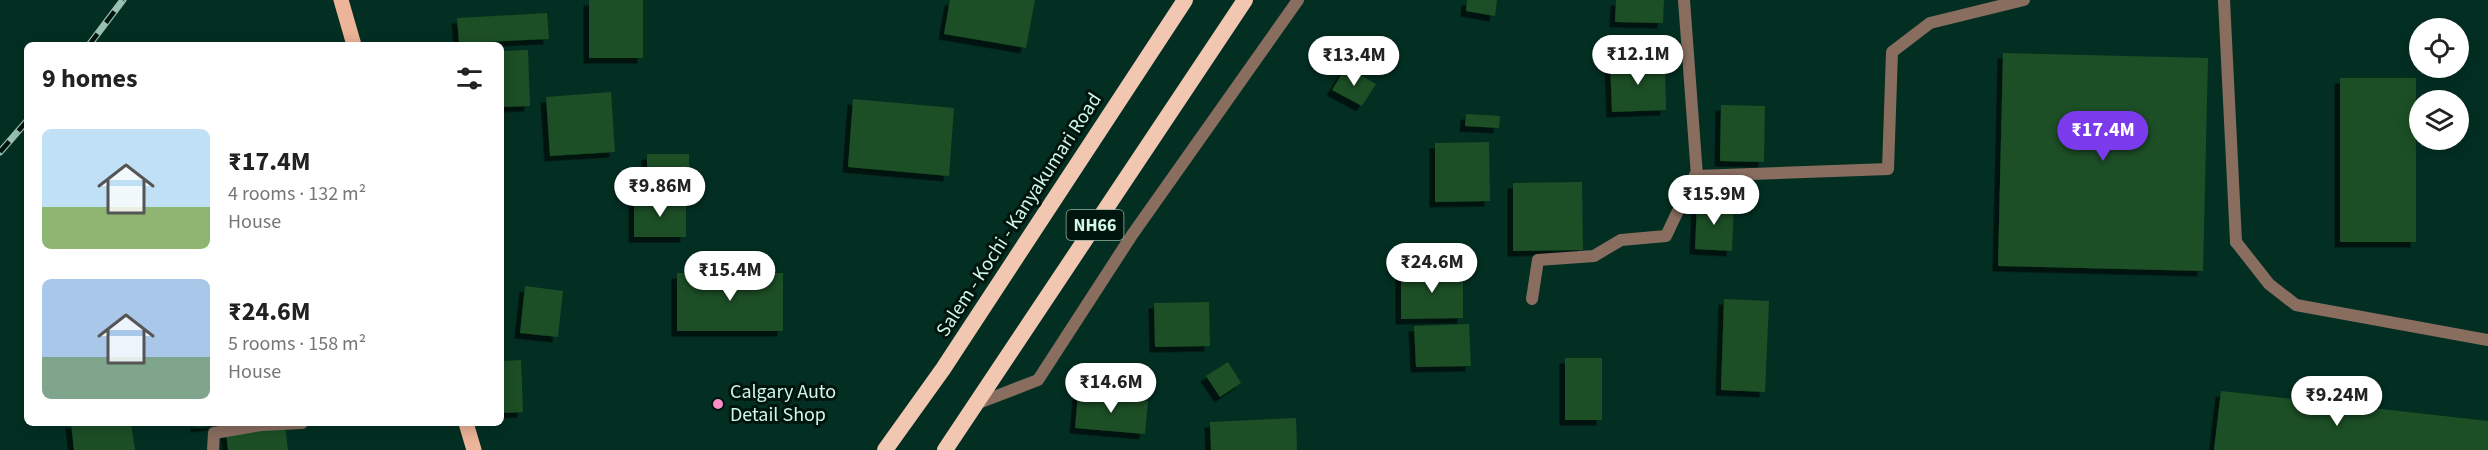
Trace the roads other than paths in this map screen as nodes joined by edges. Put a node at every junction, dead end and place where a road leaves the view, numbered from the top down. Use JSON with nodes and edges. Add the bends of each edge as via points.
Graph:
{"nodes":[{"id":1,"x":341,"y":0,"type":"edge"},
{"id":2,"x":1185,"y":0,"type":"edge"},
{"id":3,"x":1245,"y":0,"type":"edge"},
{"id":4,"x":1298,"y":0,"type":"edge"},
{"id":5,"x":1684,"y":0,"type":"edge"},
{"id":6,"x":2024,"y":0,"type":"edge"},
{"id":7,"x":2224,"y":0,"type":"edge"},
{"id":8,"x":353,"y":42,"type":"edge"},
{"id":9,"x":1696,"y":173,"type":"junction"},
{"id":10,"x":1532,"y":299,"type":"dead end"},
{"id":11,"x":2488,"y":340,"type":"edge"},
{"id":12,"x":976,"y":404,"type":"junction"},
{"id":13,"x":255,"y":426,"type":"edge"},
{"id":14,"x":467,"y":426,"type":"edge"},
{"id":15,"x":213,"y":450,"type":"edge"},
{"id":16,"x":474,"y":450,"type":"edge"},
{"id":17,"x":885,"y":450,"type":"edge"},
{"id":18,"x":945,"y":450,"type":"edge"}],
"edges":[{"from":1,"to":8,"type":"main road"},
{"from":2,"to":17,"type":"highway","name":"Salem - Kochi - Kanyakumari Road","number":"NH66","via":[[943,369]]},
{"from":3,"to":12,"type":"highway","number":"NH66"},
{"from":4,"to":12,"type":"street","via":[[1132,235],[1038,380]]},
{"from":5,"to":9,"type":"street"},
{"from":6,"to":9,"type":"street","via":[[1930,23],[1892,52],[1888,169],[1697,176]]},
{"from":7,"to":11,"type":"street","via":[[2236,243],[2269,284],[2296,305]]},
{"from":9,"to":10,"type":"street","via":[[1666,236],[1621,240],[1594,256],[1538,260]]},
{"from":12,"to":18,"type":"highway","number":"NH66"},
{"from":13,"to":15,"type":"street","via":[[214,433]]},
{"from":14,"to":16,"type":"main road"}]}
